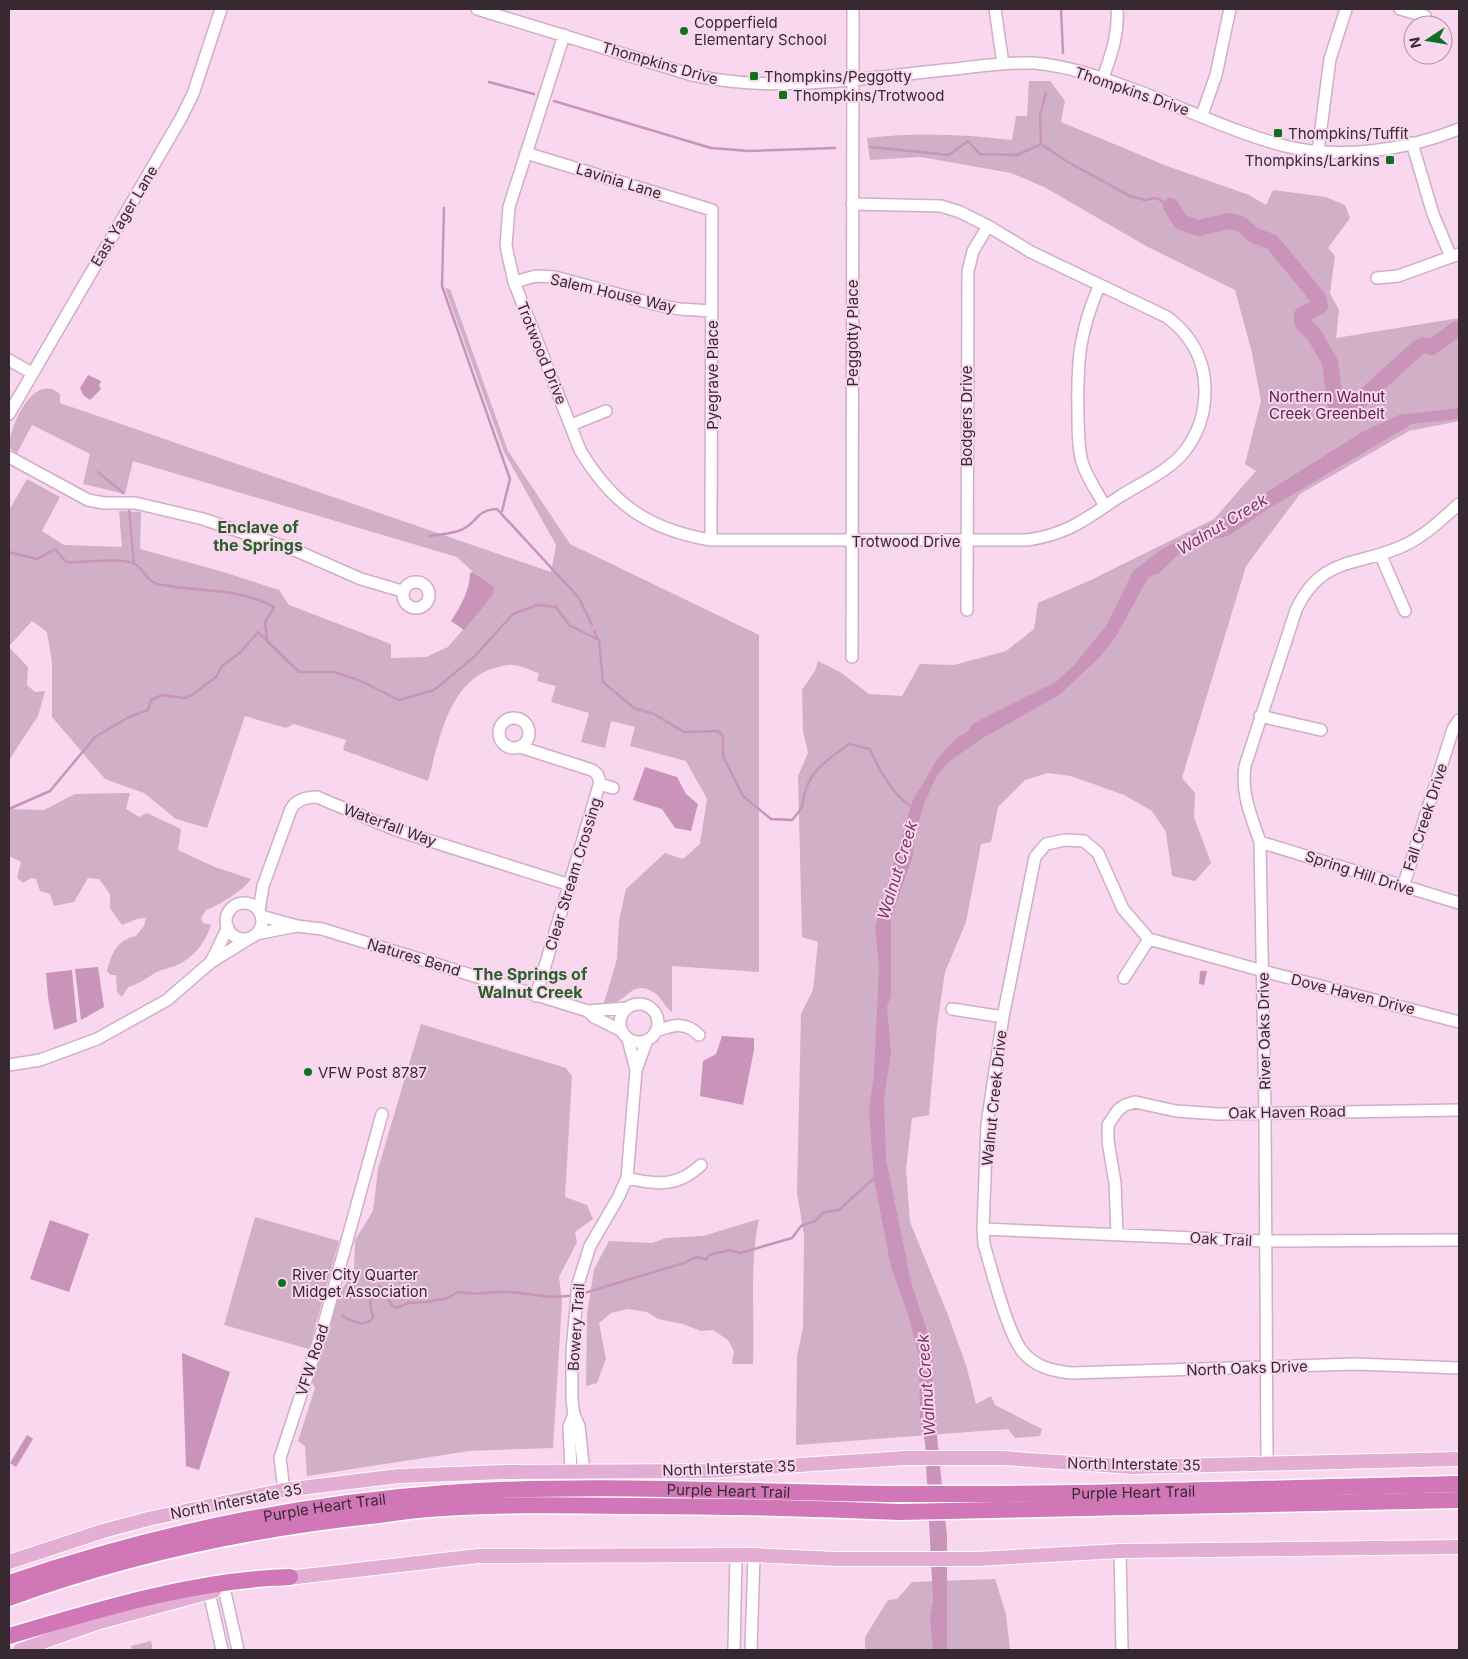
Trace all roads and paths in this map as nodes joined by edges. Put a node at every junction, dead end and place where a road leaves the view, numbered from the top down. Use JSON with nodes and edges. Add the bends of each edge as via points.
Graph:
{"nodes":[{"id":1,"x":221,"y":9,"type":"edge"},
{"id":2,"x":477,"y":9,"type":"edge"},
{"id":3,"x":853,"y":9,"type":"edge"},
{"id":4,"x":995,"y":9,"type":"edge"},
{"id":5,"x":1117,"y":9,"type":"edge"},
{"id":6,"x":1230,"y":9,"type":"edge"},
{"id":7,"x":1346,"y":9,"type":"edge"},
{"id":8,"x":1400,"y":9,"type":"edge"},
{"id":9,"x":1421,"y":15,"type":"edge"},
{"id":10,"x":564,"y":35,"type":"junction"},
{"id":11,"x":1003,"y":64,"type":"junction"},
{"id":12,"x":853,"y":78,"type":"junction"},
{"id":13,"x":1103,"y":78,"type":"junction"},
{"id":14,"x":1202,"y":115,"type":"junction"},
{"id":15,"x":1459,"y":129,"type":"edge"},
{"id":16,"x":1412,"y":143,"type":"junction"},
{"id":17,"x":1318,"y":150,"type":"junction"},
{"id":18,"x":526,"y":153,"type":"junction"},
{"id":19,"x":852,"y":204,"type":"junction"},
{"id":20,"x":712,"y":210,"type":"joint"},
{"id":21,"x":988,"y":226,"type":"junction"},
{"id":22,"x":1455,"y":255,"type":"edge"},
{"id":23,"x":1377,"y":278,"type":"dead end"},
{"id":24,"x":514,"y":282,"type":"junction"},
{"id":25,"x":1099,"y":286,"type":"junction"},
{"id":26,"x":712,"y":311,"type":"junction"},
{"id":27,"x":9,"y":360,"type":"edge"},
{"id":28,"x":32,"y":373,"type":"junction"},
{"id":29,"x":606,"y":411,"type":"dead end"},
{"id":30,"x":9,"y":414,"type":"edge"},
{"id":31,"x":570,"y":425,"type":"junction"},
{"id":32,"x":9,"y":457,"type":"edge"},
{"id":33,"x":1459,"y":504,"type":"edge"},
{"id":34,"x":1105,"y":506,"type":"junction"},
{"id":35,"x":711,"y":540,"type":"junction"},
{"id":36,"x":967,"y":541,"type":"junction"},
{"id":37,"x":852,"y":542,"type":"junction"},
{"id":38,"x":1381,"y":556,"type":"junction"},
{"id":39,"x":402,"y":591,"type":"dead end"},
{"id":40,"x":967,"y":610,"type":"dead end"},
{"id":41,"x":1405,"y":610,"type":"dead end"},
{"id":42,"x":852,"y":657,"type":"dead end"},
{"id":43,"x":1260,"y":716,"type":"junction"},
{"id":44,"x":1459,"y":720,"type":"edge"},
{"id":45,"x":1321,"y":730,"type":"dead end"},
{"id":46,"x":520,"y":747,"type":"dead end"},
{"id":47,"x":600,"y":784,"type":"junction"},
{"id":48,"x":613,"y":788,"type":"dead end"},
{"id":49,"x":1260,"y":842,"type":"junction"},
{"id":50,"x":570,"y":885,"type":"junction"},
{"id":51,"x":263,"y":886,"type":"junction"},
{"id":52,"x":1403,"y":888,"type":"junction"},
{"id":53,"x":1459,"y":903,"type":"edge"},
{"id":54,"x":241,"y":904,"type":"junction"},
{"id":55,"x":260,"y":913,"type":"junction"},
{"id":56,"x":297,"y":926,"type":"junction"},
{"id":57,"x":228,"y":927,"type":"junction"},
{"id":58,"x":253,"y":936,"type":"junction"},
{"id":59,"x":1149,"y":939,"type":"junction"},
{"id":60,"x":211,"y":962,"type":"junction"},
{"id":61,"x":1263,"y":971,"type":"junction"},
{"id":62,"x":1124,"y":978,"type":"dead end"},
{"id":63,"x":536,"y":996,"type":"junction"},
{"id":64,"x":626,"y":1008,"type":"junction"},
{"id":65,"x":952,"y":1009,"type":"dead end"},
{"id":66,"x":653,"y":1010,"type":"junction"},
{"id":67,"x":588,"y":1011,"type":"junction"},
{"id":68,"x":1003,"y":1017,"type":"junction"},
{"id":69,"x":1459,"y":1022,"type":"edge"},
{"id":70,"x":674,"y":1024,"type":"junction"},
{"id":71,"x":656,"y":1031,"type":"junction"},
{"id":72,"x":625,"y":1035,"type":"junction"},
{"id":73,"x":699,"y":1035,"type":"dead end"},
{"id":74,"x":647,"y":1040,"type":"junction"},
{"id":75,"x":9,"y":1065,"type":"edge"},
{"id":76,"x":636,"y":1070,"type":"junction"},
{"id":77,"x":1459,"y":1110,"type":"edge"},
{"id":78,"x":1265,"y":1112,"type":"junction"},
{"id":79,"x":382,"y":1114,"type":"dead end"},
{"id":80,"x":701,"y":1165,"type":"dead end"},
{"id":81,"x":627,"y":1178,"type":"junction"},
{"id":82,"x":983,"y":1229,"type":"junction"},
{"id":83,"x":1118,"y":1234,"type":"junction"},
{"id":84,"x":1459,"y":1240,"type":"edge"},
{"id":85,"x":1265,"y":1241,"type":"junction"},
{"id":86,"x":1036,"y":1364,"type":"joint"},
{"id":87,"x":1266,"y":1367,"type":"junction"},
{"id":88,"x":1459,"y":1368,"type":"edge"},
{"id":89,"x":1459,"y":1459,"type":"edge"},
{"id":90,"x":1267,"y":1464,"type":"junction"},
{"id":91,"x":578,"y":1472,"type":"junction"},
{"id":92,"x":1459,"y":1484,"type":"edge"},
{"id":93,"x":284,"y":1490,"type":"junction"},
{"id":94,"x":1459,"y":1500,"type":"edge"},
{"id":95,"x":976,"y":1502,"type":"junction"},
{"id":96,"x":1459,"y":1547,"type":"edge"},
{"id":97,"x":1120,"y":1551,"type":"junction"},
{"id":98,"x":736,"y":1555,"type":"junction"},
{"id":99,"x":754,"y":1555,"type":"junction"},
{"id":100,"x":9,"y":1562,"type":"edge"},
{"id":101,"x":290,"y":1577,"type":"junction"},
{"id":102,"x":9,"y":1582,"type":"edge"},
{"id":103,"x":224,"y":1588,"type":"junction"},
{"id":104,"x":209,"y":1592,"type":"junction"},
{"id":105,"x":9,"y":1598,"type":"edge"},
{"id":106,"x":9,"y":1636,"type":"edge"},
{"id":107,"x":20,"y":1650,"type":"edge"},
{"id":108,"x":222,"y":1650,"type":"edge"},
{"id":109,"x":238,"y":1650,"type":"edge"},
{"id":110,"x":734,"y":1650,"type":"edge"},
{"id":111,"x":751,"y":1650,"type":"edge"},
{"id":112,"x":1122,"y":1650,"type":"edge"}],
"edges":[{"from":1,"to":28,"type":"street","name":"East Yager Lane","via":[[193,94],[181,118]]},
{"from":2,"to":10,"type":"street","name":"Thompkins Drive"},
{"from":3,"to":12,"type":"street","name":"Peggotty Place"},
{"from":4,"to":11,"type":"street"},
{"from":5,"to":13,"type":"street","via":[[1115,42]]},
{"from":6,"to":14,"type":"street","via":[[1216,75]]},
{"from":7,"to":17,"type":"street","via":[[1330,59]]},
{"from":8,"to":9,"type":"street"},
{"from":10,"to":12,"type":"street","name":"Thompkins Drive","via":[[692,75],[725,82],[772,84]]},
{"from":10,"to":18,"type":"street","name":"Trotwood Drive"},
{"from":11,"to":12,"type":"street","name":"Thompkins Drive"},
{"from":11,"to":13,"type":"street","name":"Thompkins Drive","via":[[1034,63]]},
{"from":12,"to":19,"type":"street","name":"Peggotty Place"},
{"from":13,"to":14,"type":"street","name":"Thompkins Drive"},
{"from":14,"to":17,"type":"street","name":"Thompkins Drive","via":[[1285,146]]},
{"from":15,"to":16,"type":"street","name":"Thompkins Drive"},
{"from":16,"to":17,"type":"street","name":"Thompkins Drive","via":[[1347,152]]},
{"from":16,"to":22,"type":"street","via":[[1433,214]]},
{"from":18,"to":20,"type":"street","name":"Lavinia Lane"},
{"from":18,"to":24,"type":"street","name":"Trotwood Drive","via":[[508,214],[506,246]]},
{"from":19,"to":21,"type":"street","name":"Trotwood Drive","via":[[941,206]]},
{"from":19,"to":37,"type":"street","name":"Peggotty Place"},
{"from":20,"to":26,"type":"street","name":"Pyegrave Place"},
{"from":21,"to":25,"type":"street","name":"Trotwood Drive"},
{"from":21,"to":36,"type":"street","name":"Bodgers Drive","via":[[973,252],[968,271]]},
{"from":22,"to":23,"type":"street","via":[[1398,276]]},
{"from":24,"to":26,"type":"street","name":"Salem House Way","via":[[536,276],[555,277],[654,304]]},
{"from":24,"to":31,"type":"street","name":"Trotwood Drive"},
{"from":25,"to":34,"type":"street","via":[[1086,316],[1077,364],[1079,442],[1089,479]]},
{"from":25,"to":34,"type":"street","name":"Trotwood Drive","via":[[1167,317],[1185,333],[1204,373],[1206,398],[1202,417],[1184,452]]},
{"from":26,"to":35,"type":"street","name":"Pyegrave Place"},
{"from":27,"to":28,"type":"street"},
{"from":28,"to":30,"type":"street","name":"East Yager Lane"},
{"from":29,"to":31,"type":"street"},
{"from":31,"to":35,"type":"street","name":"Trotwood Drive","via":[[593,472],[624,506],[664,528],[685,536]]},
{"from":32,"to":39,"type":"street","via":[[88,500],[135,503],[203,519],[297,551],[361,579]]},
{"from":33,"to":38,"type":"street","name":"River Oaks Drive","via":[[1427,531]]},
{"from":34,"to":36,"type":"street","name":"Trotwood Drive","via":[[1074,526],[1048,537]]},
{"from":35,"to":37,"type":"street","name":"Trotwood Drive"},
{"from":36,"to":37,"type":"street","name":"Trotwood Drive"},
{"from":36,"to":40,"type":"street","name":"Bodgers Drive"},
{"from":37,"to":42,"type":"street","name":"Peggotty Place"},
{"from":38,"to":41,"type":"street"},
{"from":38,"to":43,"type":"street","name":"River Oaks Drive","via":[[1342,564],[1325,572],[1304,594]]},
{"from":43,"to":45,"type":"street"},
{"from":43,"to":49,"type":"street","name":"River Oaks Drive","via":[[1242,784]]},
{"from":44,"to":52,"type":"street","name":"Fall Creek Drive","via":[[1453,729]]},
{"from":46,"to":47,"type":"street","name":"Clear Stream Crossing","via":[[592,770]]},
{"from":47,"to":48,"type":"street"},
{"from":47,"to":50,"type":"street","name":"Clear Stream Crossing"},
{"from":49,"to":52,"type":"street","name":"Spring Hill Drive"},
{"from":49,"to":61,"type":"street","name":"River Oaks Drive"},
{"from":50,"to":51,"type":"street","name":"Waterfall Way","via":[[396,830],[317,797],[310,797],[293,806]]},
{"from":50,"to":63,"type":"street","name":"Clear Stream Crossing"},
{"from":51,"to":54,"type":"street"},
{"from":51,"to":55,"type":"street","name":"Waterfall Way"},
{"from":52,"to":53,"type":"street","name":"Spring Hill Drive"},
{"from":54,"to":55,"type":"street","via":[[249,904]]},
{"from":54,"to":57,"type":"street","via":[[227,916]]},
{"from":55,"to":56,"type":"street","name":"Natures Bend"},
{"from":55,"to":58,"type":"street","via":[[261,926]]},
{"from":56,"to":58,"type":"street","name":"Natures Bend"},
{"from":56,"to":63,"type":"street","name":"Natures Bend","via":[[322,929]]},
{"from":57,"to":58,"type":"street","via":[[236,937]]},
{"from":57,"to":60,"type":"street","name":"Natures Bend"},
{"from":58,"to":60,"type":"street","name":"Natures Bend"},
{"from":59,"to":61,"type":"street","name":"Dove Haven Drive"},
{"from":59,"to":62,"type":"street"},
{"from":59,"to":68,"type":"street","name":"Walnut Creek Drive","via":[[1124,909],[1098,853],[1084,841],[1064,840],[1046,844],[1035,857]]},
{"from":60,"to":75,"type":"street","name":"Natures Bend","via":[[168,1000],[97,1039],[40,1060]]},
{"from":61,"to":69,"type":"street","name":"Dove Haven Drive"},
{"from":61,"to":78,"type":"street","name":"River Oaks Drive"},
{"from":63,"to":67,"type":"street","name":"Natures Bend"},
{"from":64,"to":66,"type":"street","via":[[640,1003]]},
{"from":64,"to":67,"type":"street","name":"Natures Bend"},
{"from":64,"to":72,"type":"street","via":[[620,1017]]},
{"from":65,"to":68,"type":"street"},
{"from":66,"to":70,"type":"street"},
{"from":66,"to":71,"type":"street","via":[[658,1020]]},
{"from":67,"to":72,"type":"street","name":"Natures Bend"},
{"from":68,"to":82,"type":"street","name":"Walnut Creek Drive","via":[[988,1124]]},
{"from":70,"to":71,"type":"street"},
{"from":70,"to":73,"type":"street"},
{"from":71,"to":74,"type":"street"},
{"from":72,"to":74,"type":"street","via":[[637,1042]]},
{"from":72,"to":76,"type":"street","name":"Bowery Trail"},
{"from":74,"to":76,"type":"street","name":"Bowery Trail"},
{"from":76,"to":81,"type":"street","name":"Bowery Trail"},
{"from":77,"to":78,"type":"street","name":"Oak Haven Road"},
{"from":78,"to":83,"type":"street","name":"Oak Haven Road","via":[[1218,1114],[1176,1111],[1135,1102],[1118,1110],[1108,1125]]},
{"from":78,"to":85,"type":"street","name":"River Oaks Drive"},
{"from":79,"to":93,"type":"street","name":"VFW Road","via":[[322,1331],[280,1458]]},
{"from":80,"to":81,"type":"street","via":[[688,1177],[676,1182],[653,1183]]},
{"from":81,"to":91,"type":"street","name":"Bowery Trail","via":[[581,1269],[572,1352],[574,1415],[579,1426]]},
{"from":82,"to":83,"type":"street","name":"Oak Trail"},
{"from":82,"to":86,"type":"street","name":"Walnut Creek Drive","via":[[986,1251],[1013,1333],[1022,1352]]},
{"from":83,"to":85,"type":"street","name":"Oak Trail"},
{"from":84,"to":85,"type":"street","name":"Oak Trail"},
{"from":85,"to":87,"type":"street","name":"River Oaks Drive"},
{"from":86,"to":87,"type":"street","name":"North Oaks Drive","via":[[1051,1371],[1071,1373]]},
{"from":87,"to":88,"type":"street","name":"North Oaks Drive","via":[[1355,1364]]},
{"from":87,"to":90,"type":"street","name":"River Oaks Drive"},
{"from":89,"to":90,"type":"main road","name":"North Interstate 35"},
{"from":90,"to":91,"type":"main road","name":"North Interstate 35","via":[[1132,1467],[976,1458],[905,1458],[709,1471]]},
{"from":91,"to":93,"type":"main road","name":"North Interstate 35","via":[[400,1476]]},
{"from":92,"to":95,"type":"highway","name":"Purple Heart Trail"},
{"from":93,"to":100,"type":"main road","name":"North Interstate 35","via":[[139,1522]]},
{"from":94,"to":95,"type":"highway","name":"Purple Heart Trail"},
{"from":95,"to":102,"type":"highway","name":"Purple Heart Trail","via":[[899,1494],[539,1488],[396,1497],[320,1506],[140,1541]]},
{"from":95,"to":105,"type":"highway","name":"Purple Heart Trail","via":[[900,1512],[577,1506],[427,1509],[258,1531],[61,1580]]},
{"from":96,"to":97,"type":"main road"},
{"from":97,"to":99,"type":"main road","via":[[976,1559],[836,1559]]},
{"from":97,"to":112,"type":"street"},
{"from":98,"to":99,"type":"main road"},
{"from":98,"to":101,"type":"main road","via":[[478,1556]]},
{"from":98,"to":110,"type":"street"},
{"from":99,"to":111,"type":"street"},
{"from":101,"to":103,"type":"main road"},
{"from":101,"to":106,"type":"highway","via":[[248,1578],[150,1596]]},
{"from":103,"to":104,"type":"main road"},
{"from":103,"to":109,"type":"street"},
{"from":104,"to":107,"type":"main road","via":[[100,1622]]},
{"from":104,"to":108,"type":"street"}]}
